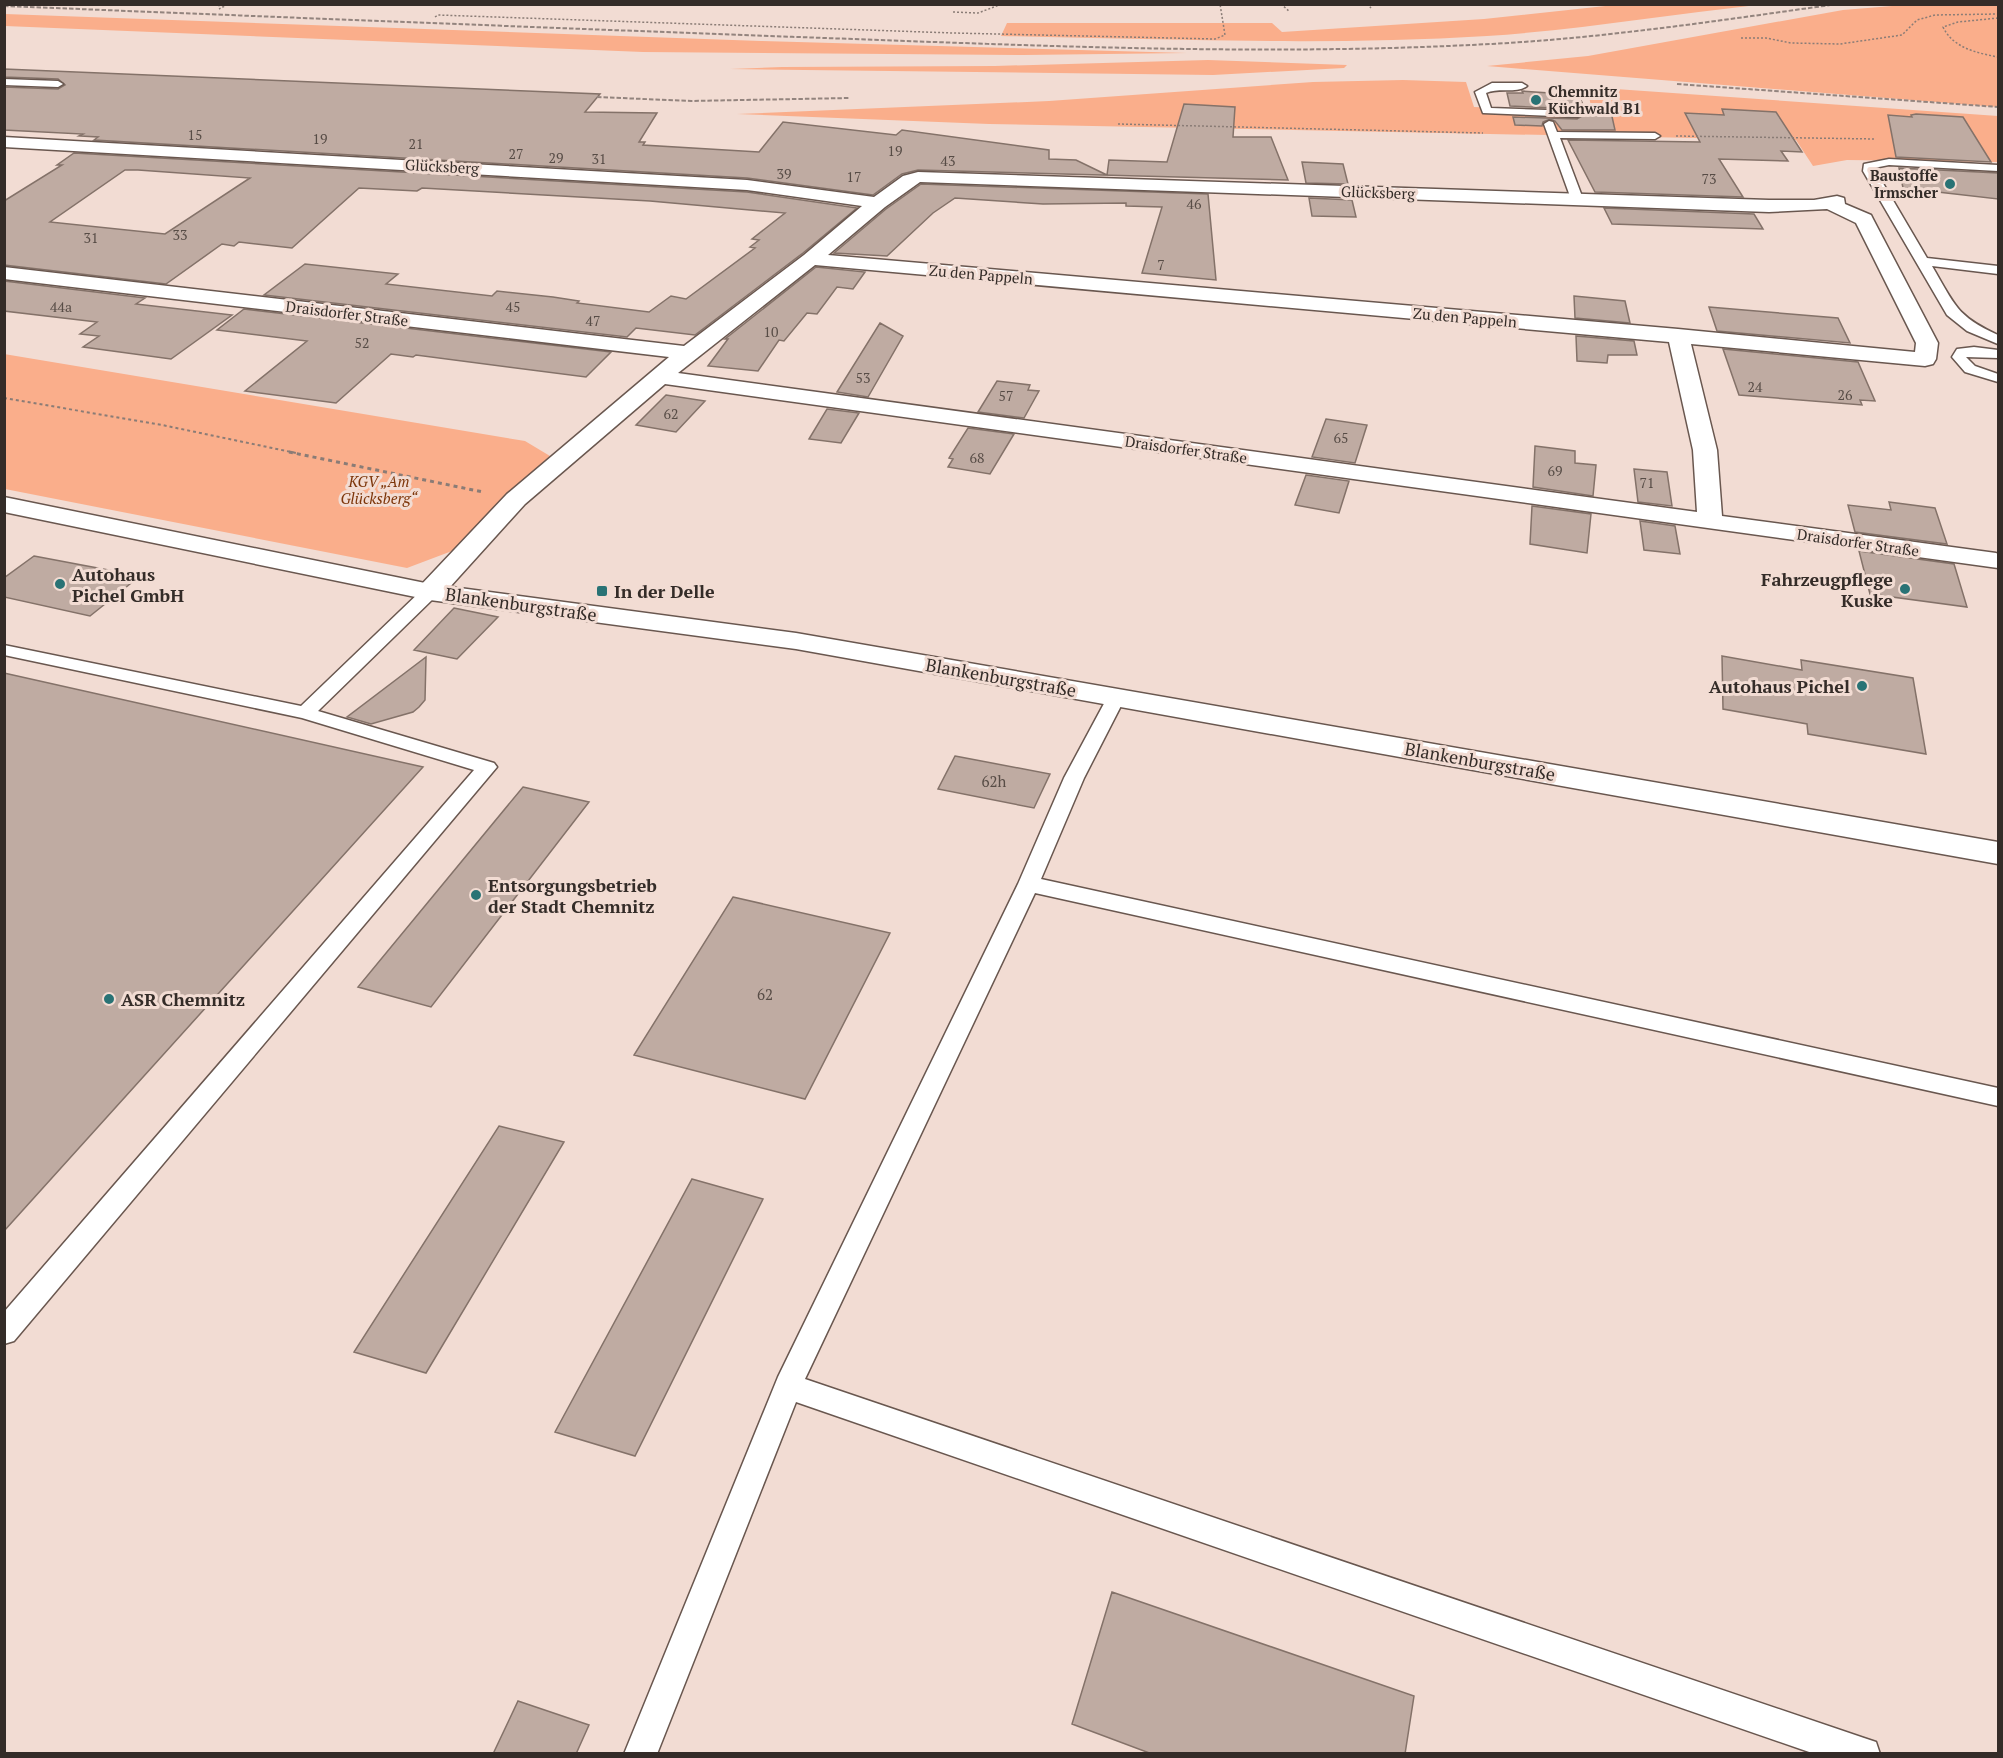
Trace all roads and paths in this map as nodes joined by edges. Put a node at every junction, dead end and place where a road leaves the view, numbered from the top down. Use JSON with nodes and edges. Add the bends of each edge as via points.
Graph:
{"nodes":[{"id":1,"x":198,"y":4,"type":"edge"},
{"id":2,"x":1002,"y":4,"type":"edge"},
{"id":3,"x":1220,"y":4,"type":"edge"},
{"id":4,"x":1281,"y":4,"type":"edge"},
{"id":5,"x":1367,"y":4,"type":"edge"},
{"id":6,"x":1371,"y":8,"type":"dead end"},
{"id":7,"x":219,"y":9,"type":"dead end"},
{"id":8,"x":953,"y":12,"type":"dead end"},
{"id":9,"x":1290,"y":12,"type":"dead end"},
{"id":10,"x":1998,"y":16,"type":"edge"},
{"id":11,"x":435,"y":17,"type":"dead end"},
{"id":12,"x":1225,"y":29,"type":"joint"},
{"id":13,"x":1741,"y":38,"type":"dead end"},
{"id":14,"x":1998,"y":57,"type":"edge"},
{"id":15,"x":4,"y":82,"type":"edge"},
{"id":16,"x":58,"y":84,"type":"dead end"},
{"id":17,"x":1522,"y":87,"type":"dead end"},
{"id":18,"x":1544,"y":112,"type":"junction"},
{"id":19,"x":1577,"y":114,"type":"dead end"},
{"id":20,"x":1118,"y":124,"type":"dead end"},
{"id":21,"x":1494,"y":133,"type":"dead end"},
{"id":22,"x":1553,"y":135,"type":"junction"},
{"id":23,"x":1655,"y":136,"type":"joint"},
{"id":24,"x":1877,"y":139,"type":"dead end"},
{"id":25,"x":4,"y":142,"type":"edge"},
{"id":26,"x":1998,"y":168,"type":"edge"},
{"id":27,"x":1577,"y":199,"type":"junction"},
{"id":28,"x":878,"y":203,"type":"junction"},
{"id":29,"x":1832,"y":203,"type":"joint"},
{"id":30,"x":811,"y":259,"type":"junction"},
{"id":31,"x":1923,"y":261,"type":"junction"},
{"id":32,"x":1998,"y":270,"type":"edge"},
{"id":33,"x":4,"y":273,"type":"edge"},
{"id":34,"x":1678,"y":335,"type":"junction"},
{"id":35,"x":1998,"y":340,"type":"edge"},
{"id":36,"x":688,"y":353,"type":"junction"},
{"id":37,"x":1998,"y":354,"type":"edge"},
{"id":38,"x":662,"y":377,"type":"junction"},
{"id":39,"x":1998,"y":378,"type":"edge"},
{"id":40,"x":4,"y":398,"type":"edge"},
{"id":41,"x":516,"y":499,"type":"junction"},
{"id":42,"x":4,"y":504,"type":"edge"},
{"id":43,"x":1710,"y":522,"type":"junction"},
{"id":44,"x":1997,"y":566,"type":"edge"},
{"id":45,"x":430,"y":592,"type":"junction"},
{"id":46,"x":4,"y":650,"type":"edge"},
{"id":47,"x":1116,"y":698,"type":"junction"},
{"id":48,"x":305,"y":714,"type":"junction"},
{"id":49,"x":1998,"y":853,"type":"edge"},
{"id":50,"x":1029,"y":884,"type":"junction"},
{"id":51,"x":1998,"y":1097,"type":"edge"},
{"id":52,"x":4,"y":1332,"type":"edge"},
{"id":53,"x":788,"y":1386,"type":"junction"},
{"id":54,"x":640,"y":1754,"type":"edge"},
{"id":55,"x":1864,"y":1754,"type":"edge"}],
"edges":[{"from":1,"to":7,"type":"path","via":[[225,6]]},
{"from":2,"to":8,"type":"path","via":[[978,13]]},
{"from":3,"to":12,"type":"path"},
{"from":4,"to":9,"type":"path"},
{"from":5,"to":6,"type":"path"},
{"from":10,"to":13,"type":"path","via":[[1935,15],[1917,20],[1902,35],[1851,43]]},
{"from":10,"to":14,"type":"path","via":[[1943,27],[1959,46]]},
{"from":11,"to":12,"type":"path","via":[[1203,38],[1222,37],[1226,35]]},
{"from":15,"to":16,"type":"lane"},
{"from":17,"to":18,"type":"lane","via":[[1492,86],[1480,92],[1488,111]]},
{"from":18,"to":19,"type":"lane"},
{"from":18,"to":22,"type":"lane"},
{"from":20,"to":21,"type":"path"},
{"from":22,"to":23,"type":"lane"},
{"from":22,"to":27,"type":"lane"},
{"from":23,"to":24,"type":"path"},
{"from":25,"to":28,"type":"street","name":"Glücksberg","via":[[747,184]]},
{"from":26,"to":31,"type":"lane","via":[[1889,162],[1868,166]]},
{"from":27,"to":28,"type":"street","name":"Glücksberg","via":[[918,177]]},
{"from":27,"to":29,"type":"street","name":"Glücksberg","via":[[1769,206]]},
{"from":28,"to":30,"type":"street"},
{"from":29,"to":34,"type":"street","name":"Zu den Pappeln","via":[[1864,219],[1927,343],[1925,359]]},
{"from":30,"to":34,"type":"street","name":"Zu den Pappeln"},
{"from":30,"to":36,"type":"street"},
{"from":31,"to":32,"type":"lane"},
{"from":31,"to":35,"type":"lane","via":[[1954,315]]},
{"from":33,"to":36,"type":"street","name":"Draisdorfer Straße"},
{"from":34,"to":43,"type":"street","via":[[1705,450]]},
{"from":36,"to":38,"type":"street"},
{"from":37,"to":39,"type":"lane","via":[[1974,351],[1962,352],[1959,357],[1970,369]]},
{"from":38,"to":41,"type":"street"},
{"from":38,"to":43,"type":"street","name":"Draisdorfer Straße"},
{"from":40,"to":41,"type":"path","via":[[162,425]]},
{"from":41,"to":45,"type":"street"},
{"from":42,"to":45,"type":"street","name":"Blankenburgstraße"},
{"from":43,"to":44,"type":"street","name":"Draisdorfer Straße"},
{"from":45,"to":47,"type":"street","name":"Blankenburgstraße","via":[[796,641]]},
{"from":45,"to":48,"type":"lane"},
{"from":46,"to":48,"type":"lane"},
{"from":47,"to":49,"type":"street","name":"Blankenburgstraße"},
{"from":47,"to":50,"type":"lane","via":[[1074,778]]},
{"from":48,"to":52,"type":"lane","via":[[487,767]]},
{"from":50,"to":51,"type":"lane"},
{"from":50,"to":53,"type":"lane"},
{"from":53,"to":54,"type":"lane"},
{"from":53,"to":55,"type":"lane"}]}
